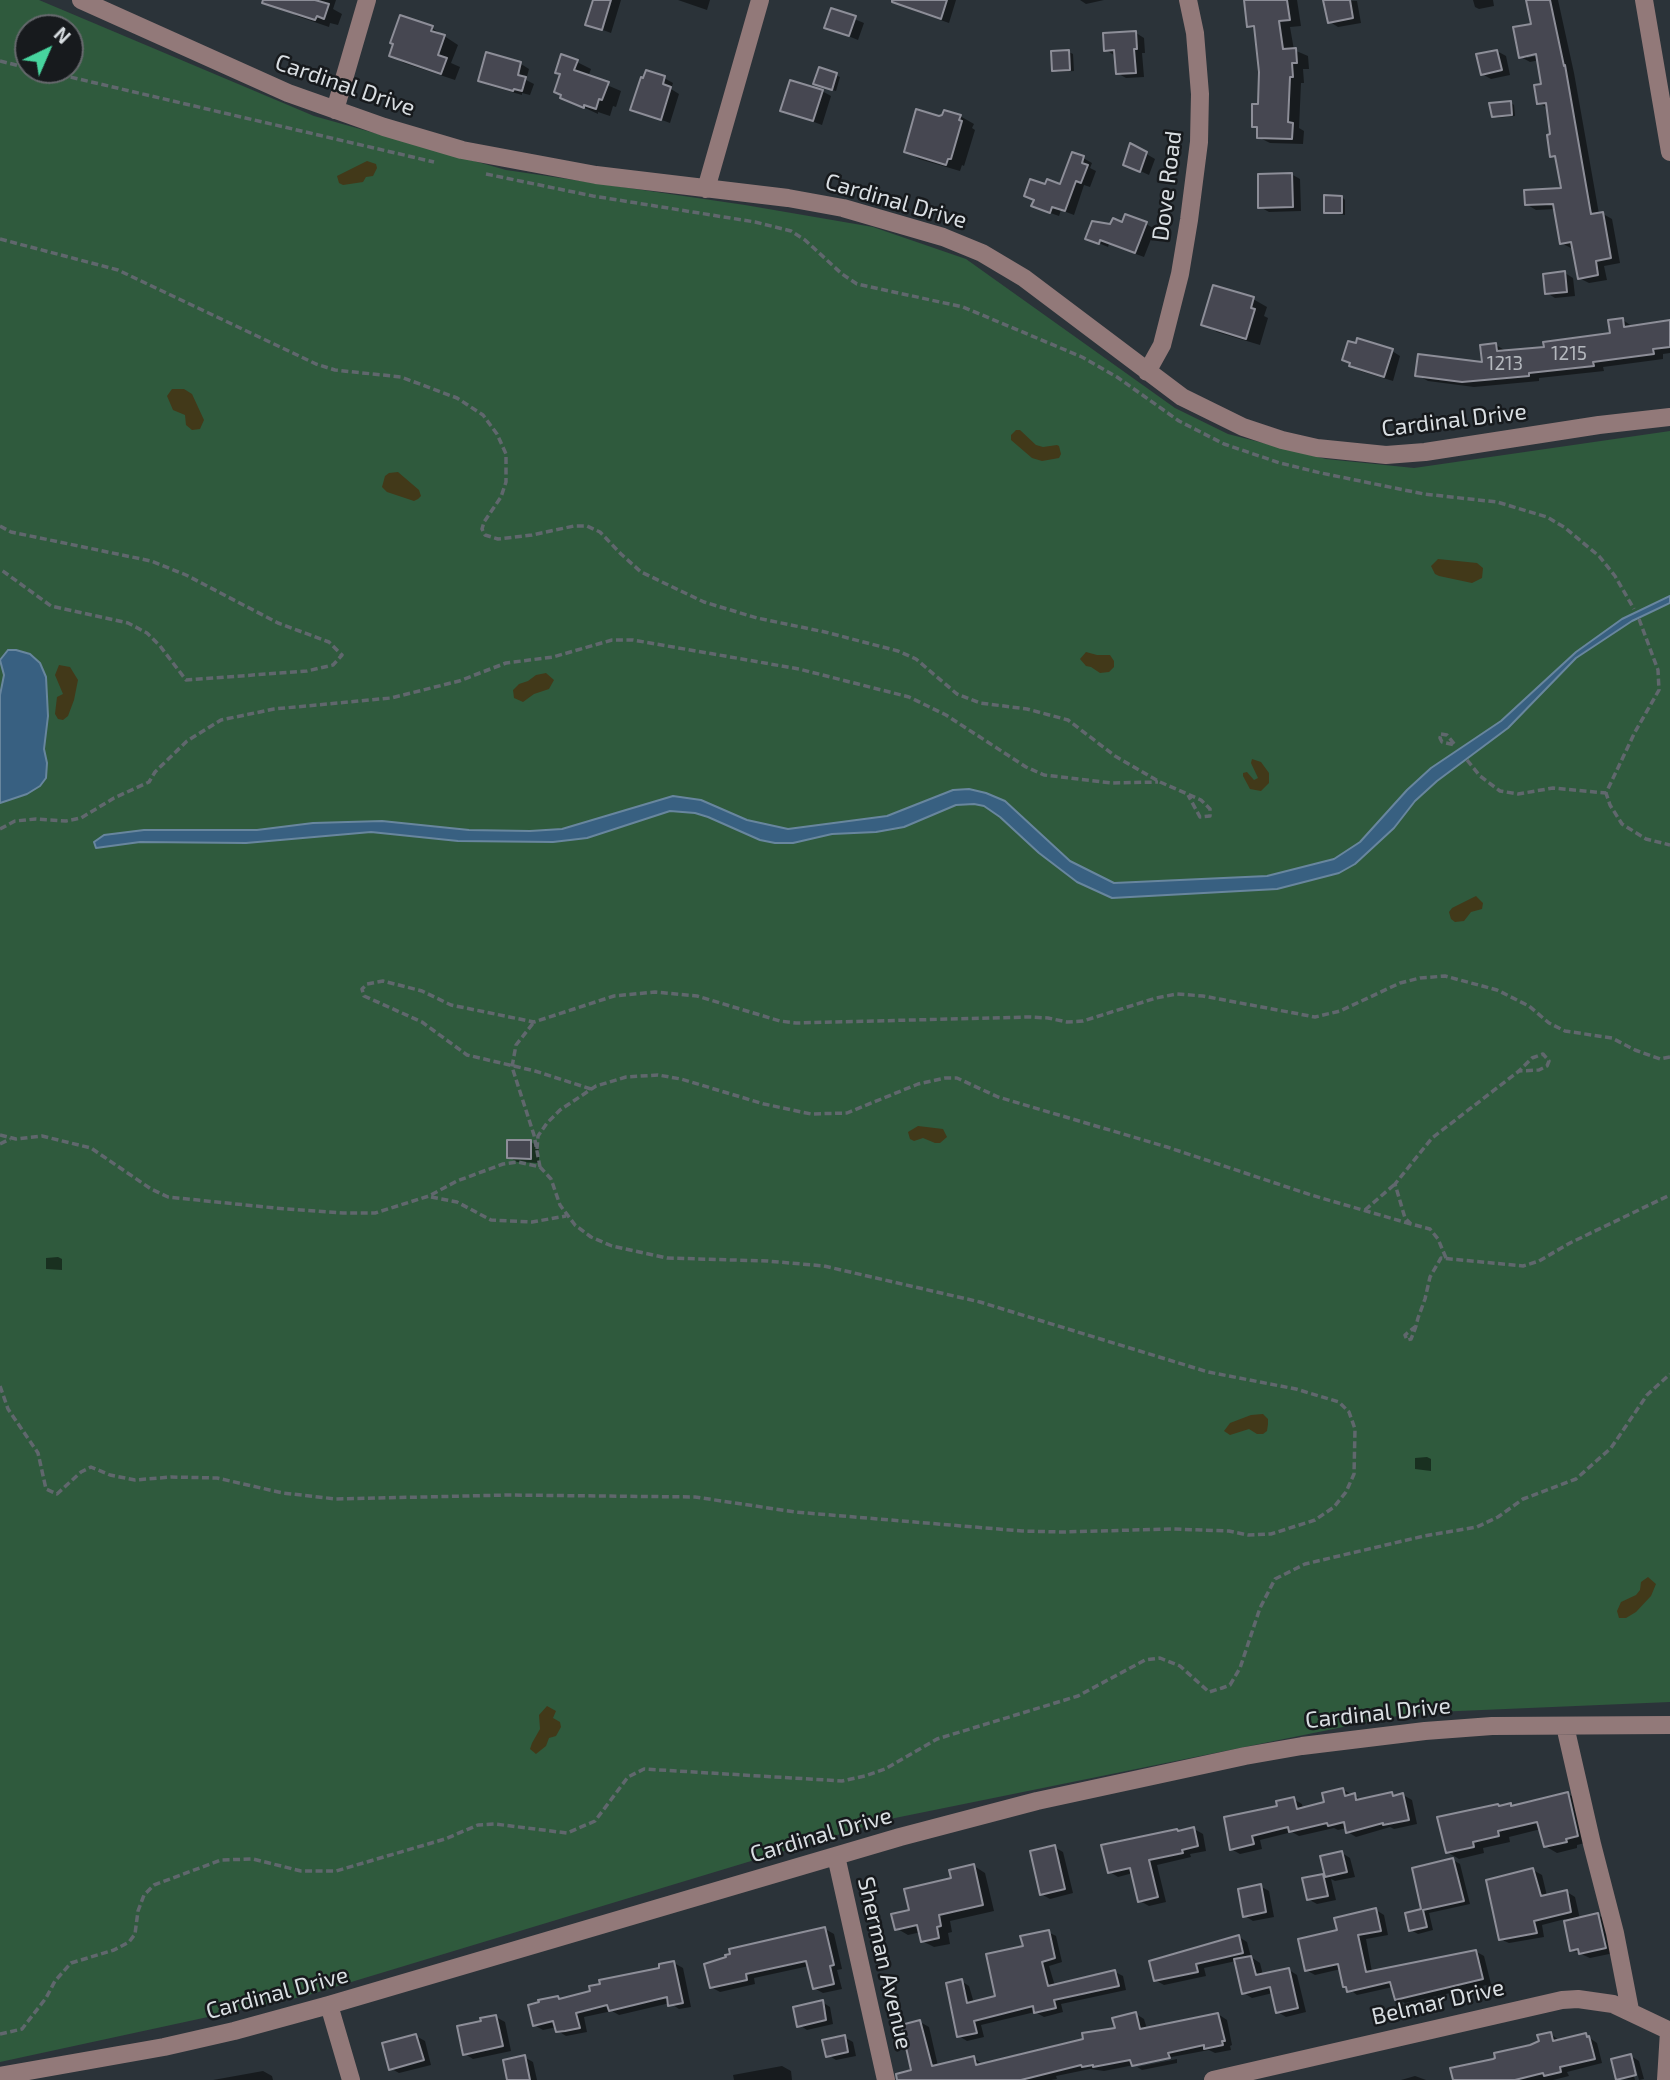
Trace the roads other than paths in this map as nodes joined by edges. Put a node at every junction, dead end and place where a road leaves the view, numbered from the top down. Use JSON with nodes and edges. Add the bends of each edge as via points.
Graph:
{"nodes":[{"id":1,"x":81,"y":0,"type":"edge"},
{"id":2,"x":368,"y":0,"type":"edge"},
{"id":3,"x":760,"y":0,"type":"edge"},
{"id":4,"x":1188,"y":0,"type":"edge"},
{"id":5,"x":1644,"y":0,"type":"edge"},
{"id":6,"x":335,"y":110,"type":"junction"},
{"id":7,"x":1670,"y":152,"type":"edge"},
{"id":8,"x":706,"y":189,"type":"junction"},
{"id":9,"x":1147,"y":372,"type":"junction"},
{"id":10,"x":1670,"y":417,"type":"edge"},
{"id":11,"x":1670,"y":1725,"type":"edge"},
{"id":12,"x":1565,"y":1726,"type":"junction"},
{"id":13,"x":836,"y":1856,"type":"junction"},
{"id":14,"x":329,"y":2005,"type":"junction"},
{"id":15,"x":1630,"y":2010,"type":"junction"},
{"id":16,"x":1670,"y":2031,"type":"edge"},
{"id":17,"x":0,"y":2076,"type":"edge"},
{"id":18,"x":1254,"y":2076,"type":"edge"},
{"id":19,"x":351,"y":2080,"type":"edge"},
{"id":20,"x":886,"y":2080,"type":"edge"},
{"id":21,"x":1213,"y":2080,"type":"edge"},
{"id":22,"x":1666,"y":2080,"type":"edge"}],
"edges":[{"from":1,"to":6,"type":"street","name":"Cardinal Drive","via":[[250,78]]},
{"from":2,"to":6,"type":"street"},
{"from":3,"to":8,"type":"street"},
{"from":4,"to":9,"type":"street","name":"Dove Road","via":[[1200,94],[1199,142],[1180,274],[1162,345]]},
{"from":5,"to":7,"type":"street"},
{"from":6,"to":8,"type":"street","name":"Cardinal Drive","via":[[462,150],[596,175]]},
{"from":8,"to":9,"type":"street","name":"Cardinal Drive","via":[[843,208],[982,253],[1024,278]]},
{"from":9,"to":10,"type":"street","name":"Cardinal Drive","via":[[1182,397],[1243,427],[1355,453],[1425,452]]},
{"from":11,"to":12,"type":"street","name":"Cardinal Drive"},
{"from":12,"to":13,"type":"street","name":"Cardinal Drive","via":[[1425,1731],[1256,1754],[1037,1801]]},
{"from":12,"to":15,"type":"street"},
{"from":13,"to":14,"type":"street","name":"Cardinal Drive"},
{"from":13,"to":20,"type":"street","name":"Sherman Avenue"},
{"from":14,"to":17,"type":"street","name":"Cardinal Drive","via":[[164,2047]]},
{"from":14,"to":19,"type":"street"},
{"from":15,"to":16,"type":"street","name":"Belmar Drive"},
{"from":15,"to":18,"type":"street","name":"Belmar Drive","via":[[1592,2000],[1562,2000]]},
{"from":16,"to":22,"type":"street"},
{"from":18,"to":21,"type":"street","name":"Belmar Drive"}]}
